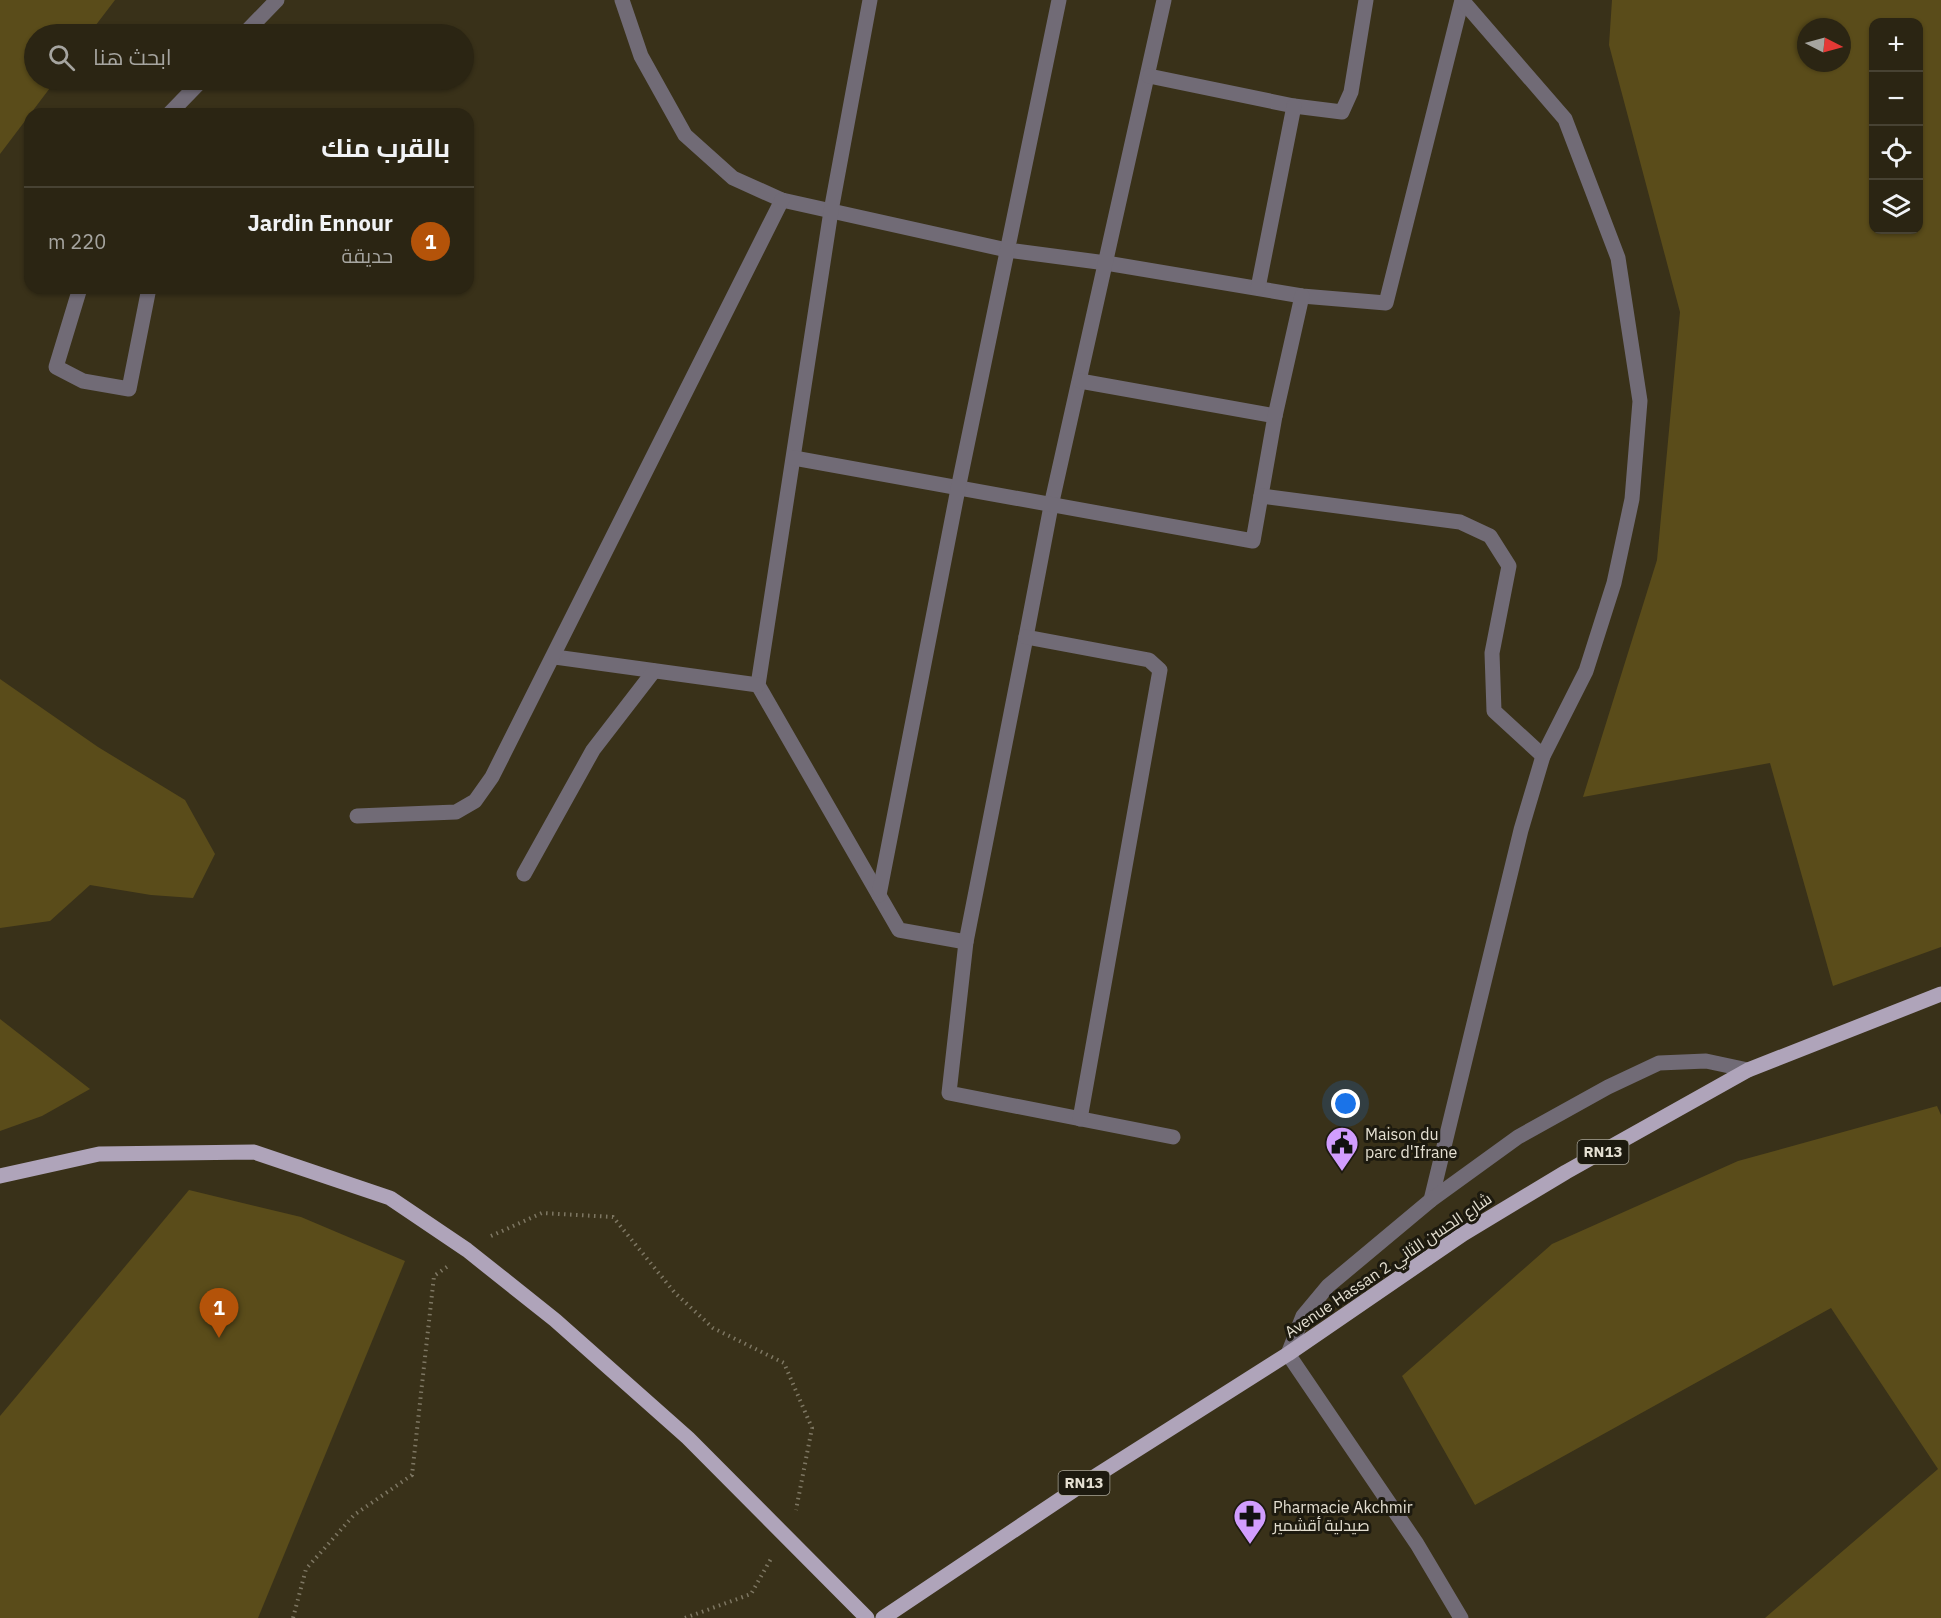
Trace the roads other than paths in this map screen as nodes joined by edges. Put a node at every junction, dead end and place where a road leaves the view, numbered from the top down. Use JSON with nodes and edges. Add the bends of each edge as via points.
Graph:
{"nodes":[{"id":1,"x":277,"y":0,"type":"edge"},
{"id":2,"x":622,"y":0,"type":"edge"},
{"id":3,"x":870,"y":0,"type":"edge"},
{"id":4,"x":1059,"y":0,"type":"edge"},
{"id":5,"x":1164,"y":0,"type":"edge"},
{"id":6,"x":1366,"y":0,"type":"edge"},
{"id":7,"x":1462,"y":0,"type":"edge"},
{"id":8,"x":254,"y":24,"type":"edge"},
{"id":9,"x":1149,"y":76,"type":"junction"},
{"id":10,"x":192,"y":90,"type":"edge"},
{"id":11,"x":1294,"y":106,"type":"junction"},
{"id":12,"x":175,"y":108,"type":"edge"},
{"id":13,"x":782,"y":200,"type":"junction"},
{"id":14,"x":831,"y":211,"type":"junction"},
{"id":15,"x":1007,"y":250,"type":"junction"},
{"id":16,"x":1106,"y":263,"type":"junction"},
{"id":17,"x":1258,"y":288,"type":"junction"},
{"id":18,"x":78,"y":294,"type":"edge"},
{"id":19,"x":148,"y":294,"type":"edge"},
{"id":20,"x":1302,"y":296,"type":"junction"},
{"id":21,"x":1080,"y":381,"type":"junction"},
{"id":22,"x":1275,"y":416,"type":"junction"},
{"id":23,"x":794,"y":458,"type":"junction"},
{"id":24,"x":958,"y":489,"type":"junction"},
{"id":25,"x":1261,"y":496,"type":"junction"},
{"id":26,"x":1051,"y":506,"type":"junction"},
{"id":27,"x":1026,"y":637,"type":"junction"},
{"id":28,"x":555,"y":657,"type":"junction"},
{"id":29,"x":654,"y":670,"type":"junction"},
{"id":30,"x":758,"y":685,"type":"junction"},
{"id":31,"x":1543,"y":756,"type":"junction"},
{"id":32,"x":357,"y":816,"type":"dead end"},
{"id":33,"x":524,"y":874,"type":"dead end"},
{"id":34,"x":879,"y":895,"type":"junction"},
{"id":35,"x":966,"y":942,"type":"junction"},
{"id":36,"x":1941,"y":994,"type":"edge"},
{"id":37,"x":1748,"y":1070,"type":"junction"},
{"id":38,"x":1080,"y":1119,"type":"junction"},
{"id":39,"x":1173,"y":1137,"type":"dead end"},
{"id":40,"x":0,"y":1176,"type":"edge"},
{"id":41,"x":1431,"y":1200,"type":"junction"},
{"id":42,"x":1288,"y":1354,"type":"junction"},
{"id":43,"x":867,"y":1618,"type":"edge"},
{"id":44,"x":883,"y":1618,"type":"edge"},
{"id":45,"x":1461,"y":1618,"type":"edge"}],
"edges":[{"from":1,"to":8,"type":"street"},
{"from":2,"to":13,"type":"street","via":[[642,56],[685,135],[733,178]]},
{"from":3,"to":14,"type":"street"},
{"from":4,"to":15,"type":"street"},
{"from":5,"to":9,"type":"street"},
{"from":6,"to":11,"type":"street","via":[[1351,92],[1342,112]]},
{"from":7,"to":20,"type":"street","via":[[1386,303]]},
{"from":7,"to":31,"type":"street","via":[[1565,119],[1618,258],[1641,400],[1632,499],[1614,584],[1586,671]]},
{"from":9,"to":11,"type":"street"},
{"from":9,"to":16,"type":"street"},
{"from":10,"to":12,"type":"street"},
{"from":11,"to":17,"type":"street"},
{"from":13,"to":14,"type":"street"},
{"from":13,"to":28,"type":"street"},
{"from":14,"to":15,"type":"street"},
{"from":14,"to":23,"type":"street"},
{"from":15,"to":16,"type":"street"},
{"from":15,"to":24,"type":"street"},
{"from":16,"to":17,"type":"street"},
{"from":16,"to":21,"type":"street"},
{"from":17,"to":20,"type":"street"},
{"from":18,"to":19,"type":"street","via":[[56,367],[83,381],[129,389]]},
{"from":20,"to":22,"type":"street"},
{"from":21,"to":22,"type":"street"},
{"from":21,"to":26,"type":"street"},
{"from":22,"to":25,"type":"street"},
{"from":23,"to":24,"type":"street"},
{"from":23,"to":30,"type":"street"},
{"from":24,"to":26,"type":"street"},
{"from":24,"to":34,"type":"street"},
{"from":25,"to":26,"type":"street","via":[[1252,541]]},
{"from":25,"to":31,"type":"street","via":[[1460,522],[1490,536],[1509,566],[1492,652],[1494,711]]},
{"from":26,"to":27,"type":"street"},
{"from":27,"to":35,"type":"street"},
{"from":27,"to":38,"type":"street","via":[[1149,660],[1160,670]]},
{"from":28,"to":29,"type":"street"},
{"from":28,"to":32,"type":"street","via":[[492,777],[475,801],[456,812]]},
{"from":29,"to":30,"type":"street"},
{"from":29,"to":33,"type":"street","via":[[593,750]]},
{"from":30,"to":34,"type":"street"},
{"from":31,"to":41,"type":"street","via":[[1497,922]]},
{"from":34,"to":35,"type":"street","via":[[899,930]]},
{"from":35,"to":38,"type":"street","via":[[949,1093]]},
{"from":36,"to":37,"type":"main road","name":"Avenue Hassan 2 شارع الحسن الثاني","number":"RN13"},
{"from":37,"to":41,"type":"street","via":[[1706,1061],[1659,1063],[1518,1137]]},
{"from":37,"to":42,"type":"main road","name":"Avenue Hassan 2 شارع الحسن الثاني","number":"RN13","via":[[1463,1234]]},
{"from":38,"to":39,"type":"street"},
{"from":40,"to":43,"type":"main road","via":[[99,1154],[254,1152],[390,1198],[467,1250],[555,1320],[679,1430]]},
{"from":41,"to":42,"type":"street","via":[[1328,1286],[1303,1316]]},
{"from":42,"to":44,"type":"main road","name":"Avenue Hassan 2 شارع الحسن الثاني","number":"RN13","via":[[1083,1484]]},
{"from":42,"to":45,"type":"street","via":[[1417,1544]]}]}
